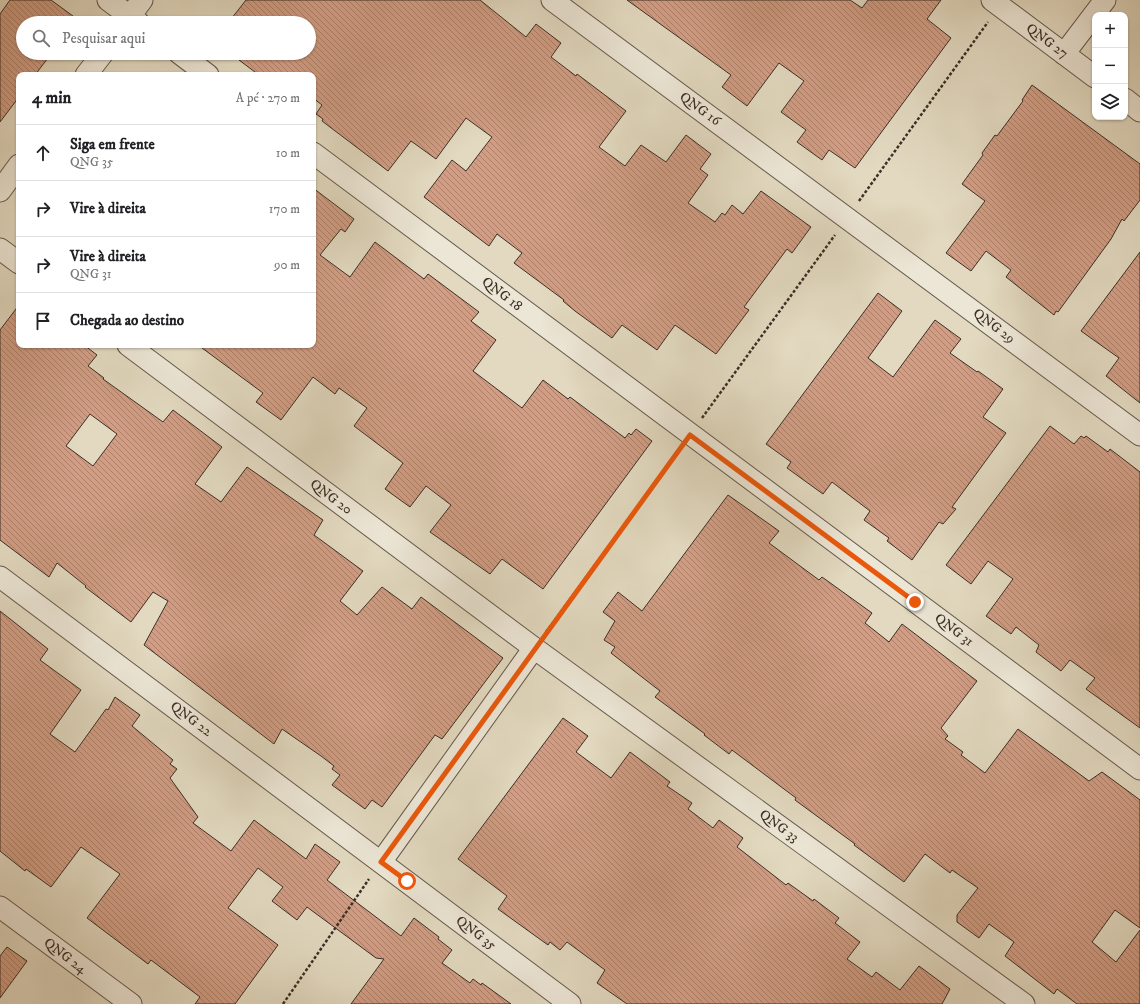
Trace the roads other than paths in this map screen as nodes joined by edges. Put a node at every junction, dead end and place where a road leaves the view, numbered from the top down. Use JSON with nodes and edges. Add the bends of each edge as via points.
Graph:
{"nodes":[{"id":1,"x":108,"y":0,"type":"edge"},
{"id":2,"x":142,"y":0,"type":"edge"},
{"id":3,"x":552,"y":0,"type":"edge"},
{"id":4,"x":1104,"y":0,"type":"edge"},
{"id":5,"x":996,"y":3,"type":"edge"},
{"id":6,"x":126,"y":16,"type":"edge"},
{"id":7,"x":134,"y":16,"type":"edge"},
{"id":8,"x":1064,"y":54,"type":"junction"},
{"id":9,"x":98,"y":60,"type":"edge"},
{"id":10,"x":188,"y":60,"type":"edge"},
{"id":11,"x":88,"y":72,"type":"edge"},
{"id":12,"x":204,"y":72,"type":"edge"},
{"id":13,"x":1092,"y":75,"type":"edge"},
{"id":14,"x":1128,"y":101,"type":"edge"},
{"id":15,"x":1140,"y":110,"type":"edge"},
{"id":16,"x":316,"y":155,"type":"edge"},
{"id":17,"x":16,"y":169,"type":"edge"},
{"id":18,"x":0,"y":191,"type":"edge"},
{"id":19,"x":848,"y":217,"type":"joint"},
{"id":20,"x":0,"y":249,"type":"edge"},
{"id":21,"x":16,"y":261,"type":"edge"},
{"id":22,"x":132,"y":348,"type":"edge"},
{"id":23,"x":690,"y":435,"type":"joint"},
{"id":24,"x":1140,"y":435,"type":"edge"},
{"id":25,"x":0,"y":577,"type":"edge"},
{"id":26,"x":534,"y":648,"type":"junction"},
{"id":27,"x":1140,"y":769,"type":"edge"},
{"id":28,"x":381,"y":862,"type":"junction"},
{"id":29,"x":0,"y":907,"type":"edge"},
{"id":30,"x":131,"y":1004,"type":"edge"},
{"id":31,"x":570,"y":1004,"type":"edge"},
{"id":32,"x":1024,"y":1004,"type":"edge"}],
"edges":[{"from":1,"to":6,"type":"street"},
{"from":2,"to":7,"type":"street"},
{"from":3,"to":19,"type":"street","name":"QNG 16"},
{"from":4,"to":8,"type":"street"},
{"from":5,"to":8,"type":"street","name":"QNG 27"},
{"from":8,"to":13,"type":"street","name":"QNG 27"},
{"from":9,"to":11,"type":"street"},
{"from":10,"to":12,"type":"street"},
{"from":14,"to":15,"type":"street"},
{"from":16,"to":23,"type":"street","name":"QNG 18"},
{"from":17,"to":18,"type":"street"},
{"from":19,"to":24,"type":"street","name":"QNG 29"},
{"from":20,"to":21,"type":"street"},
{"from":22,"to":26,"type":"street","name":"QNG 20"},
{"from":23,"to":27,"type":"street","name":"QNG 31"},
{"from":25,"to":28,"type":"street","name":"QNG 22"},
{"from":26,"to":28,"type":"street"},
{"from":26,"to":32,"type":"street","name":"QNG 33"},
{"from":28,"to":31,"type":"street","name":"QNG 35"},
{"from":29,"to":30,"type":"street","name":"QNG 24"}]}
